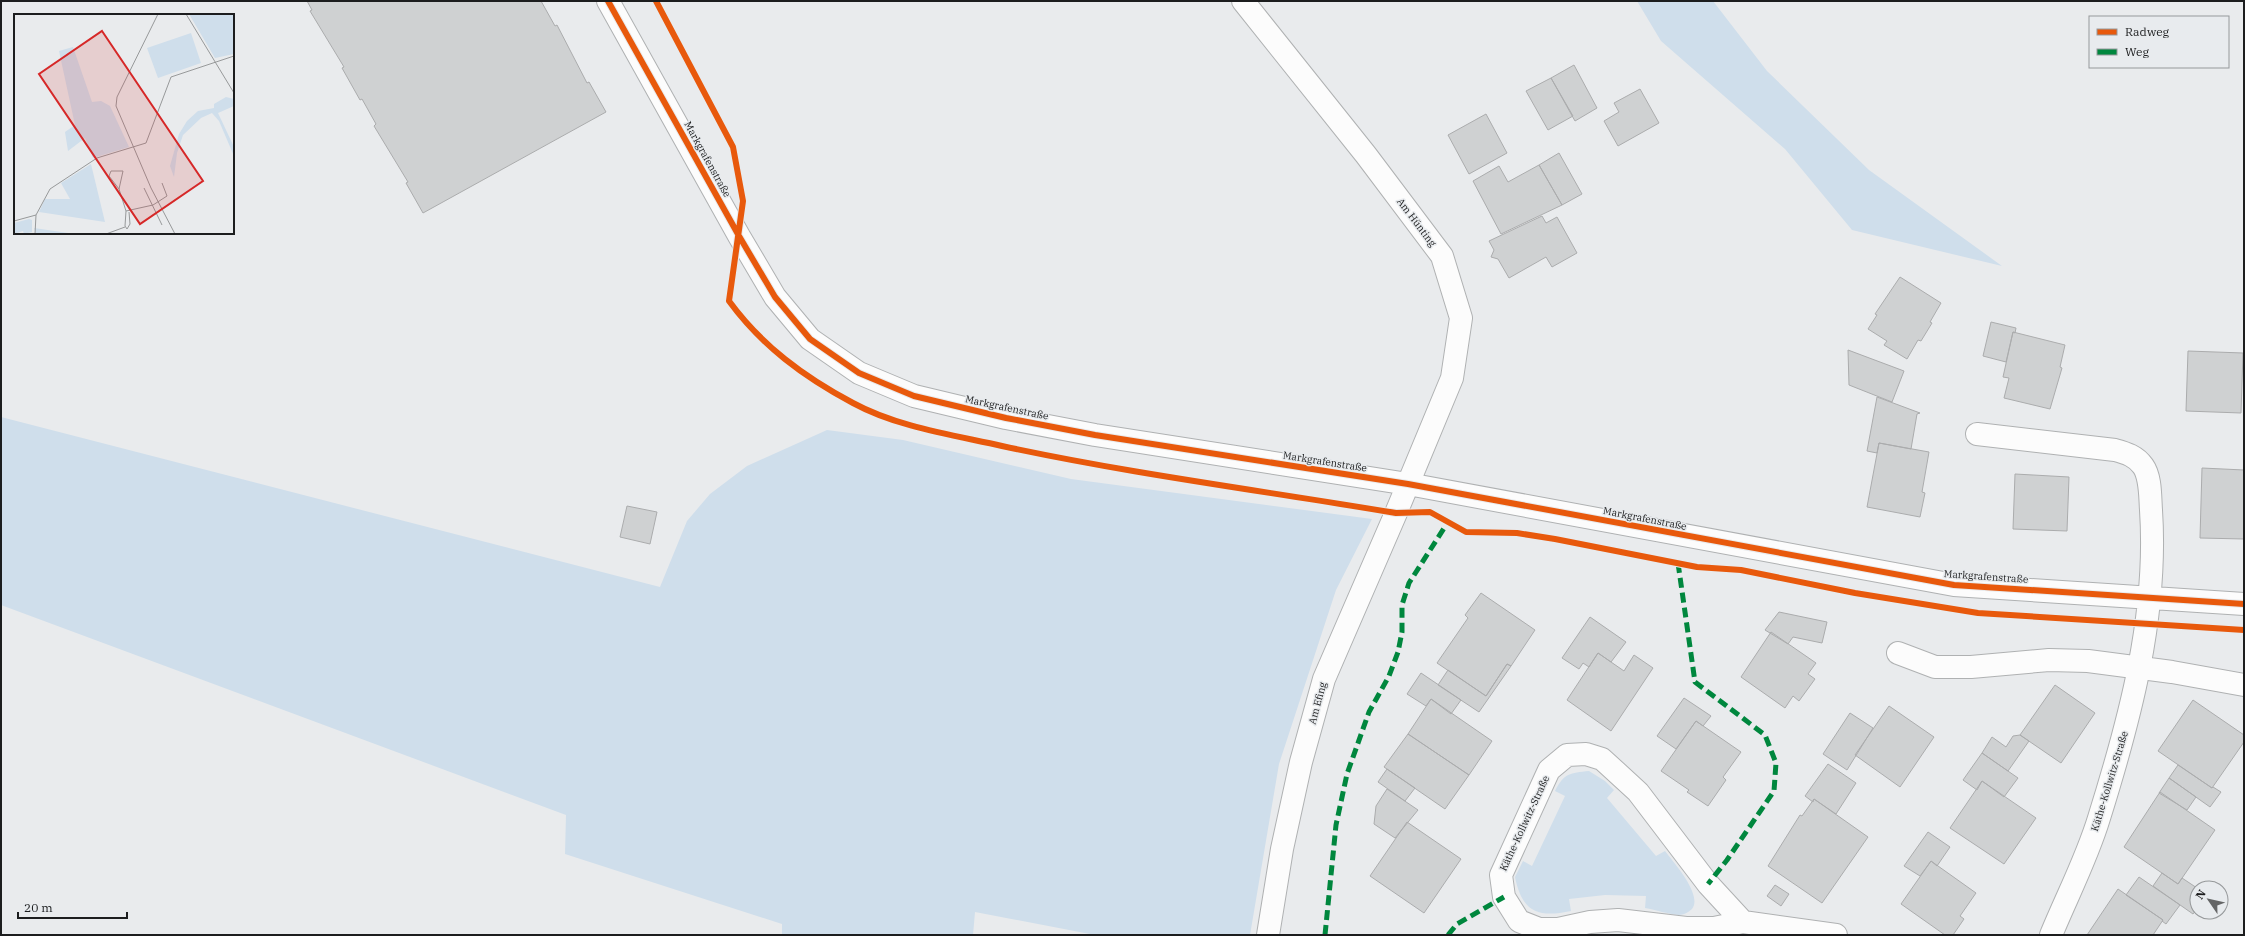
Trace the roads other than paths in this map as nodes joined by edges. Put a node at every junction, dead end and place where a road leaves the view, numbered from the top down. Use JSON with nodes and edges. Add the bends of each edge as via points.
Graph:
{"nodes":[{"id":1,"x":608,"y":1,"type":"edge"},
{"id":2,"x":1243,"y":1,"type":"edge"},
{"id":3,"x":1977,"y":434,"type":"dead end"},
{"id":4,"x":1408,"y":484,"type":"junction"},
{"id":5,"x":2150,"y":596,"type":"junction"},
{"id":6,"x":2244,"y":604,"type":"edge"},
{"id":7,"x":1898,"y":653,"type":"dead end"},
{"id":8,"x":2139,"y":669,"type":"junction"},
{"id":9,"x":2244,"y":685,"type":"edge"},
{"id":10,"x":1743,"y":922,"type":"junction"},
{"id":11,"x":1268,"y":935,"type":"edge"},
{"id":12,"x":1836,"y":935,"type":"edge"},
{"id":13,"x":2051,"y":935,"type":"edge"}],
"edges":[{"from":1,"to":4,"type":"street","name":"Markgrafenstraße","via":[[775,297],[810,339],[859,373],[914,396],[1006,418],[1096,435]]},
{"from":2,"to":4,"type":"street","name":"Am Hünting","via":[[1366,155],[1442,256],[1461,318],[1460,325],[1452,378]]},
{"from":3,"to":5,"type":"street","via":[[2115,450],[2132,455],[2144,466],[2149,483],[2153,535]]},
{"from":4,"to":5,"type":"street","name":"Markgrafenstraße","via":[[1954,585]]},
{"from":4,"to":11,"type":"street","name":"Am Efing","via":[[1324,679],[1292,806]]},
{"from":5,"to":6,"type":"street","name":"Markgrafenstraße"},
{"from":5,"to":8,"type":"street","name":"Käthe-Kollwitz-Straße"},
{"from":7,"to":8,"type":"street","via":[[1935,667],[1971,667],[2049,660],[2088,661]]},
{"from":8,"to":9,"type":"street"},
{"from":8,"to":13,"type":"street","name":"Käthe-Kollwitz-Straße","via":[[2099,819]]},
{"from":10,"to":10,"type":"street","name":"Käthe-Kollwitz-Straße","via":[[1708,884],[1638,792],[1602,759],[1586,754],[1567,755],[1549,770],[1500,876],[1504,897],[1519,921],[1540,928],[1558,929],[1590,922],[1618,920],[1686,928],[1714,928]]},
{"from":10,"to":12,"type":"street","name":"Käthe-Kollwitz-Straße"}]}
